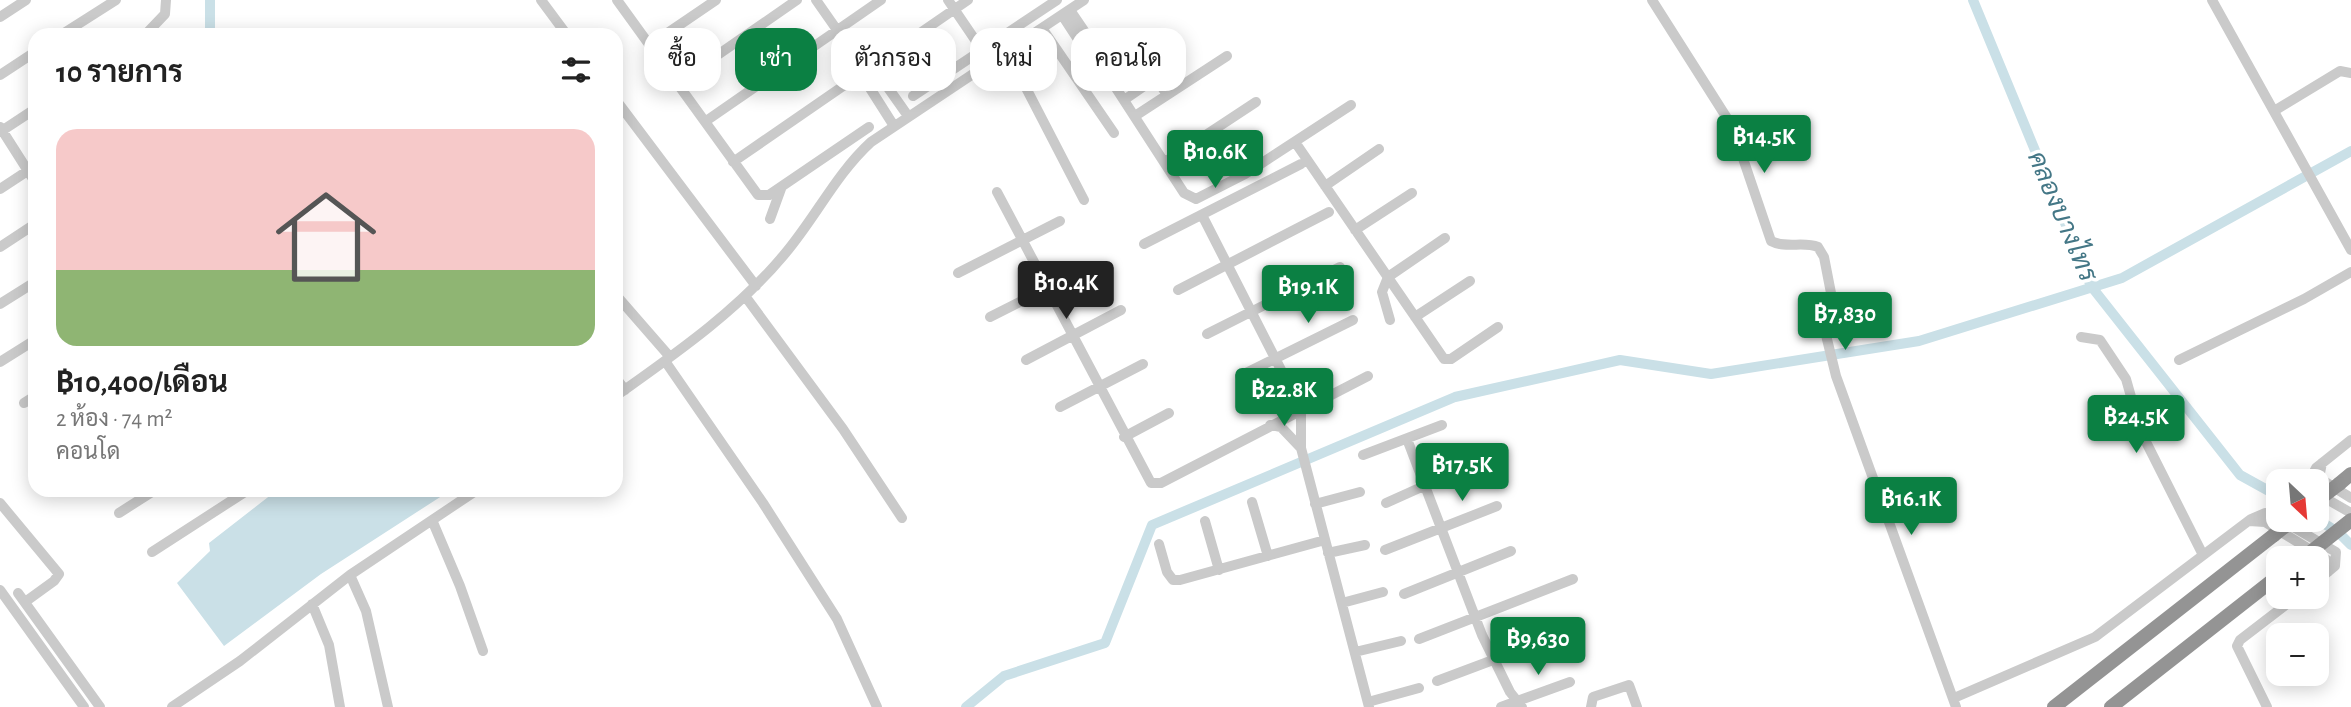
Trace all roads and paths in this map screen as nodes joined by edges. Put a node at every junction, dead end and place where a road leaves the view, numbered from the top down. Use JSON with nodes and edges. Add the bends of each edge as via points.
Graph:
{"nodes":[{"id":1,"x":26,"y":0,"type":"edge"},
{"id":2,"x":116,"y":0,"type":"edge"},
{"id":3,"x":166,"y":0,"type":"edge"},
{"id":4,"x":541,"y":0,"type":"edge"},
{"id":5,"x":716,"y":0,"type":"edge"},
{"id":6,"x":797,"y":0,"type":"edge"},
{"id":7,"x":816,"y":0,"type":"edge"},
{"id":8,"x":881,"y":0,"type":"edge"},
{"id":9,"x":948,"y":0,"type":"edge"},
{"id":10,"x":968,"y":0,"type":"edge"},
{"id":11,"x":1057,"y":0,"type":"edge"},
{"id":12,"x":1084,"y":0,"type":"edge"},
{"id":13,"x":1652,"y":0,"type":"edge"},
{"id":14,"x":2212,"y":0,"type":"edge"},
{"id":15,"x":623,"y":2,"type":"edge"},
{"id":16,"x":955,"y":9,"type":"junction"},
{"id":17,"x":1066,"y":13,"type":"junction"},
{"id":18,"x":0,"y":17,"type":"edge"},
{"id":19,"x":72,"y":28,"type":"edge"},
{"id":20,"x":152,"y":28,"type":"edge"},
{"id":21,"x":562,"y":28,"type":"edge"},
{"id":22,"x":675,"y":28,"type":"edge"},
{"id":23,"x":836,"y":28,"type":"edge"},
{"id":24,"x":840,"y":28,"type":"edge"},
{"id":25,"x":927,"y":28,"type":"edge"},
{"id":26,"x":1015,"y":28,"type":"edge"},
{"id":27,"x":1042,"y":28,"type":"edge"},
{"id":28,"x":1076,"y":28,"type":"edge"},
{"id":29,"x":970,"y":32,"type":"edge"},
{"id":30,"x":831,"y":34,"type":"edge"},
{"id":31,"x":644,"y":35,"type":"edge"},
{"id":32,"x":1057,"y":50,"type":"edge"},
{"id":33,"x":721,"y":53,"type":"edge"},
{"id":34,"x":1227,"y":56,"type":"dead end"},
{"id":35,"x":28,"y":57,"type":"edge"},
{"id":36,"x":970,"y":58,"type":"edge"},
{"id":37,"x":2351,"y":74,"type":"edge"},
{"id":38,"x":0,"y":75,"type":"edge"},
{"id":39,"x":970,"y":77,"type":"edge"},
{"id":40,"x":683,"y":91,"type":"edge"},
{"id":41,"x":836,"y":91,"type":"edge"},
{"id":42,"x":872,"y":91,"type":"edge"},
{"id":43,"x":890,"y":91,"type":"edge"},
{"id":44,"x":1028,"y":91,"type":"edge"},
{"id":45,"x":1118,"y":91,"type":"edge"},
{"id":46,"x":1137,"y":91,"type":"edge"},
{"id":47,"x":1164,"y":91,"type":"edge"},
{"id":48,"x":1167,"y":95,"type":"junction"},
{"id":49,"x":913,"y":96,"type":"dead end"},
{"id":50,"x":1124,"y":100,"type":"junction"},
{"id":51,"x":1256,"y":102,"type":"dead end"},
{"id":52,"x":1351,"y":105,"type":"dead end"},
{"id":53,"x":623,"y":109,"type":"edge"},
{"id":54,"x":2274,"y":111,"type":"junction"},
{"id":55,"x":28,"y":113,"type":"edge"},
{"id":56,"x":908,"y":116,"type":"junction"},
{"id":57,"x":1135,"y":116,"type":"junction"},
{"id":58,"x":706,"y":121,"type":"junction"},
{"id":59,"x":894,"y":125,"type":"junction"},
{"id":60,"x":869,"y":127,"type":"dead end"},
{"id":61,"x":1,"y":130,"type":"edge"},
{"id":62,"x":1114,"y":134,"type":"dead end"},
{"id":63,"x":1295,"y":142,"type":"junction"},
{"id":64,"x":1379,"y":149,"type":"dead end"},
{"id":65,"x":733,"y":162,"type":"junction"},
{"id":66,"x":1165,"y":162,"type":"junction"},
{"id":67,"x":28,"y":164,"type":"edge"},
{"id":68,"x":1301,"y":164,"type":"dead end"},
{"id":69,"x":28,"y":170,"type":"edge"},
{"id":70,"x":782,"y":186,"type":"junction"},
{"id":71,"x":1325,"y":186,"type":"junction"},
{"id":72,"x":0,"y":189,"type":"edge"},
{"id":73,"x":997,"y":192,"type":"dead end"},
{"id":74,"x":1412,"y":193,"type":"dead end"},
{"id":75,"x":1084,"y":200,"type":"dead end"},
{"id":76,"x":1329,"y":212,"type":"dead end"},
{"id":77,"x":1202,"y":215,"type":"junction"},
{"id":78,"x":770,"y":219,"type":"dead end"},
{"id":79,"x":1060,"y":221,"type":"dead end"},
{"id":80,"x":28,"y":229,"type":"edge"},
{"id":81,"x":1355,"y":230,"type":"junction"},
{"id":82,"x":1445,"y":238,"type":"dead end"},
{"id":83,"x":1022,"y":240,"type":"junction"},
{"id":84,"x":1144,"y":244,"type":"dead end"},
{"id":85,"x":0,"y":247,"type":"edge"},
{"id":86,"x":2351,"y":250,"type":"edge"},
{"id":87,"x":1227,"y":263,"type":"junction"},
{"id":88,"x":1340,"y":267,"type":"dead end"},
{"id":89,"x":1087,"y":268,"type":"dead end"},
{"id":90,"x":2351,"y":272,"type":"edge"},
{"id":91,"x":958,"y":273,"type":"dead end"},
{"id":92,"x":1388,"y":277,"type":"junction"},
{"id":93,"x":1470,"y":281,"type":"dead end"},
{"id":94,"x":28,"y":286,"type":"edge"},
{"id":95,"x":756,"y":286,"type":"junction"},
{"id":96,"x":1046,"y":288,"type":"junction"},
{"id":97,"x":1178,"y":290,"type":"dead end"},
{"id":98,"x":745,"y":296,"type":"junction"},
{"id":99,"x":0,"y":304,"type":"edge"},
{"id":100,"x":623,"y":304,"type":"edge"},
{"id":101,"x":1121,"y":310,"type":"dead end"},
{"id":102,"x":1253,"y":311,"type":"junction"},
{"id":103,"x":990,"y":317,"type":"dead end"},
{"id":104,"x":1415,"y":317,"type":"junction"},
{"id":105,"x":1353,"y":320,"type":"dead end"},
{"id":106,"x":1390,"y":320,"type":"dead end"},
{"id":107,"x":1499,"y":327,"type":"dead end"},
{"id":108,"x":1207,"y":334,"type":"dead end"},
{"id":109,"x":1071,"y":336,"type":"junction"},
{"id":110,"x":2081,"y":337,"type":"dead end"},
{"id":111,"x":28,"y":344,"type":"edge"},
{"id":112,"x":1277,"y":358,"type":"junction"},
{"id":113,"x":668,"y":359,"type":"junction"},
{"id":114,"x":1026,"y":360,"type":"dead end"},
{"id":115,"x":2179,"y":360,"type":"dead end"},
{"id":116,"x":0,"y":362,"type":"edge"},
{"id":117,"x":1143,"y":364,"type":"dead end"},
{"id":118,"x":1240,"y":376,"type":"dead end"},
{"id":119,"x":1368,"y":376,"type":"dead end"},
{"id":120,"x":1097,"y":387,"type":"junction"},
{"id":121,"x":623,"y":391,"type":"edge"},
{"id":122,"x":28,"y":400,"type":"edge"},
{"id":123,"x":24,"y":403,"type":"dead end"},
{"id":124,"x":1060,"y":407,"type":"dead end"},
{"id":125,"x":1301,"y":409,"type":"junction"},
{"id":126,"x":1169,"y":413,"type":"dead end"},
{"id":127,"x":1270,"y":425,"type":"junction"},
{"id":128,"x":1442,"y":425,"type":"dead end"},
{"id":129,"x":1124,"y":437,"type":"junction"},
{"id":130,"x":1407,"y":439,"type":"junction"},
{"id":131,"x":2351,"y":440,"type":"edge"},
{"id":132,"x":1301,"y":448,"type":"junction"},
{"id":133,"x":1363,"y":455,"type":"dead end"},
{"id":134,"x":1475,"y":463,"type":"dead end"},
{"id":135,"x":2322,"y":463,"type":"junction"},
{"id":136,"x":2315,"y":469,"type":"edge"},
{"id":137,"x":2351,"y":474,"type":"edge"},
{"id":138,"x":1423,"y":485,"type":"junction"},
{"id":139,"x":1360,"y":492,"type":"dead end"},
{"id":140,"x":2329,"y":492,"type":"edge"},
{"id":141,"x":144,"y":497,"type":"edge"},
{"id":142,"x":230,"y":497,"type":"edge"},
{"id":143,"x":466,"y":497,"type":"edge"},
{"id":144,"x":2351,"y":498,"type":"edge"},
{"id":145,"x":2329,"y":500,"type":"edge"},
{"id":146,"x":1252,"y":502,"type":"dead end"},
{"id":147,"x":0,"y":503,"type":"edge"},
{"id":148,"x":1386,"y":503,"type":"dead end"},
{"id":149,"x":1315,"y":504,"type":"junction"},
{"id":150,"x":1497,"y":506,"type":"dead end"},
{"id":151,"x":119,"y":513,"type":"dead end"},
{"id":152,"x":2351,"y":513,"type":"edge"},
{"id":153,"x":2266,"y":515,"type":"edge"},
{"id":154,"x":901,"y":518,"type":"dead end"},
{"id":155,"x":432,"y":520,"type":"junction"},
{"id":156,"x":2351,"y":520,"type":"edge"},
{"id":157,"x":1205,"y":521,"type":"dead end"},
{"id":158,"x":2245,"y":523,"type":"junction"},
{"id":159,"x":1439,"y":528,"type":"junction"},
{"id":160,"x":2278,"y":532,"type":"edge"},
{"id":161,"x":2302,"y":532,"type":"edge"},
{"id":162,"x":1325,"y":540,"type":"junction"},
{"id":163,"x":1159,"y":544,"type":"dead end"},
{"id":164,"x":1364,"y":545,"type":"dead end"},
{"id":165,"x":2304,"y":546,"type":"edge"},
{"id":166,"x":2317,"y":546,"type":"edge"},
{"id":167,"x":2326,"y":546,"type":"edge"},
{"id":168,"x":2329,"y":548,"type":"edge"},
{"id":169,"x":1385,"y":550,"type":"dead end"},
{"id":170,"x":1511,"y":551,"type":"dead end"},
{"id":171,"x":152,"y":552,"type":"dead end"},
{"id":172,"x":1328,"y":554,"type":"junction"},
{"id":173,"x":2203,"y":555,"type":"junction"},
{"id":174,"x":1268,"y":556,"type":"junction"},
{"id":175,"x":1219,"y":570,"type":"junction"},
{"id":176,"x":1457,"y":571,"type":"junction"},
{"id":177,"x":2329,"y":571,"type":"edge"},
{"id":178,"x":349,"y":575,"type":"junction"},
{"id":179,"x":1573,"y":579,"type":"dead end"},
{"id":180,"x":2266,"y":585,"type":"edge"},
{"id":181,"x":0,"y":590,"type":"edge"},
{"id":182,"x":1383,"y":592,"type":"dead end"},
{"id":183,"x":18,"y":593,"type":"dead end"},
{"id":184,"x":1405,"y":594,"type":"dead end"},
{"id":185,"x":25,"y":602,"type":"junction"},
{"id":186,"x":1342,"y":603,"type":"junction"},
{"id":187,"x":312,"y":604,"type":"junction"},
{"id":188,"x":2280,"y":609,"type":"edge"},
{"id":189,"x":1475,"y":617,"type":"junction"},
{"id":190,"x":1578,"y":628,"type":"dead end"},
{"id":191,"x":1419,"y":639,"type":"dead end"},
{"id":192,"x":1401,"y":641,"type":"dead end"},
{"id":193,"x":482,"y":651,"type":"dead end"},
{"id":194,"x":1355,"y":652,"type":"junction"},
{"id":195,"x":1494,"y":659,"type":"junction"},
{"id":196,"x":1437,"y":681,"type":"dead end"},
{"id":197,"x":1570,"y":682,"type":"dead end"},
{"id":198,"x":1419,"y":688,"type":"dead end"},
{"id":199,"x":1955,"y":702,"type":"edge"},
{"id":200,"x":1519,"y":704,"type":"edge"},
{"id":201,"x":1369,"y":705,"type":"edge"},
{"id":202,"x":84,"y":707,"type":"edge"},
{"id":203,"x":100,"y":707,"type":"edge"},
{"id":204,"x":172,"y":707,"type":"edge"},
{"id":205,"x":340,"y":707,"type":"edge"},
{"id":206,"x":388,"y":707,"type":"edge"},
{"id":207,"x":877,"y":707,"type":"edge"},
{"id":208,"x":1501,"y":707,"type":"edge"},
{"id":209,"x":1591,"y":707,"type":"edge"},
{"id":210,"x":1637,"y":707,"type":"edge"},
{"id":211,"x":2054,"y":707,"type":"edge"},
{"id":212,"x":2111,"y":707,"type":"edge"},
{"id":213,"x":2267,"y":707,"type":"edge"}],
"edges":[{"from":1,"to":18,"type":"street"},
{"from":2,"to":19,"type":"street"},
{"from":3,"to":20,"type":"street","via":[[166,14]]},
{"from":4,"to":21,"type":"street"},
{"from":5,"to":22,"type":"street"},
{"from":6,"to":33,"type":"street"},
{"from":7,"to":23,"type":"street"},
{"from":8,"to":24,"type":"street"},
{"from":9,"to":16,"type":"street"},
{"from":10,"to":16,"type":"street"},
{"from":11,"to":26,"type":"street"},
{"from":12,"to":17,"type":"street"},
{"from":13,"to":199,"type":"street","via":[[1732,126],[1771,241],[1779,245],[1810,243],[1824,257],[1830,293],[1826,335],[1836,376]]},
{"from":14,"to":54,"type":"street"},
{"from":15,"to":31,"type":"street"},
{"from":16,"to":25,"type":"street"},
{"from":16,"to":29,"type":"street"},
{"from":17,"to":27,"type":"street"},
{"from":17,"to":28,"type":"street"},
{"from":30,"to":58,"type":"street"},
{"from":32,"to":62,"type":"street"},
{"from":34,"to":48,"type":"street"},
{"from":35,"to":38,"type":"street"},
{"from":36,"to":49,"type":"street"},
{"from":37,"to":54,"type":"street","via":[[2340,71]]},
{"from":39,"to":56,"type":"street"},
{"from":40,"to":58,"type":"street"},
{"from":41,"to":65,"type":"street"},
{"from":42,"to":59,"type":"street"},
{"from":43,"to":56,"type":"street"},
{"from":44,"to":75,"type":"street"},
{"from":45,"to":50,"type":"street"},
{"from":46,"to":50,"type":"street"},
{"from":47,"to":48,"type":"street"},
{"from":48,"to":57,"type":"street"},
{"from":50,"to":57,"type":"street"},
{"from":51,"to":66,"type":"street"},
{"from":52,"to":63,"type":"street"},
{"from":53,"to":95,"type":"street"},
{"from":54,"to":86,"type":"street"},
{"from":55,"to":61,"type":"street"},
{"from":56,"to":59,"type":"street"},
{"from":57,"to":66,"type":"street"},
{"from":58,"to":65,"type":"street"},
{"from":59,"to":95,"type":"street","via":[[848,163],[802,231]]},
{"from":60,"to":70,"type":"street"},
{"from":61,"to":67,"type":"street"},
{"from":63,"to":66,"type":"street","via":[[1196,199],[1184,193]]},
{"from":63,"to":71,"type":"street"},
{"from":64,"to":71,"type":"street"},
{"from":65,"to":70,"type":"street","via":[[758,195],[769,195]]},
{"from":68,"to":77,"type":"street"},
{"from":69,"to":72,"type":"street"},
{"from":70,"to":78,"type":"street"},
{"from":71,"to":81,"type":"street"},
{"from":73,"to":83,"type":"street"},
{"from":74,"to":81,"type":"street"},
{"from":76,"to":87,"type":"street"},
{"from":77,"to":84,"type":"street"},
{"from":77,"to":87,"type":"street"},
{"from":79,"to":83,"type":"street"},
{"from":80,"to":85,"type":"street"},
{"from":81,"to":92,"type":"street"},
{"from":82,"to":92,"type":"street"},
{"from":83,"to":91,"type":"street"},
{"from":83,"to":96,"type":"street"},
{"from":87,"to":97,"type":"street"},
{"from":87,"to":102,"type":"street"},
{"from":88,"to":102,"type":"street"},
{"from":89,"to":96,"type":"street"},
{"from":90,"to":115,"type":"street"},
{"from":92,"to":104,"type":"street"},
{"from":92,"to":106,"type":"street","via":[[1382,292]]},
{"from":93,"to":104,"type":"street"},
{"from":94,"to":99,"type":"street"},
{"from":95,"to":98,"type":"street"},
{"from":96,"to":103,"type":"street"},
{"from":96,"to":109,"type":"street"},
{"from":98,"to":113,"type":"street"},
{"from":98,"to":154,"type":"street"},
{"from":100,"to":113,"type":"street"},
{"from":101,"to":109,"type":"street"},
{"from":102,"to":108,"type":"street"},
{"from":102,"to":112,"type":"street"},
{"from":104,"to":107,"type":"street","via":[[1447,360]]},
{"from":105,"to":112,"type":"street"},
{"from":109,"to":114,"type":"street"},
{"from":109,"to":120,"type":"street"},
{"from":110,"to":173,"type":"street","via":[[2100,340],[2126,379],[2141,432]]},
{"from":111,"to":116,"type":"street"},
{"from":112,"to":118,"type":"street"},
{"from":112,"to":125,"type":"street"},
{"from":113,"to":121,"type":"street"},
{"from":113,"to":207,"type":"street","via":[[837,619]]},
{"from":117,"to":120,"type":"street"},
{"from":119,"to":125,"type":"street"},
{"from":120,"to":124,"type":"street"},
{"from":120,"to":129,"type":"street"},
{"from":122,"to":123,"type":"street"},
{"from":125,"to":127,"type":"street"},
{"from":125,"to":132,"type":"street"},
{"from":126,"to":129,"type":"street"},
{"from":127,"to":129,"type":"street","via":[[1156,485],[1146,478]]},
{"from":127,"to":132,"type":"street","via":[[1281,427]]},
{"from":128,"to":130,"type":"street"},
{"from":130,"to":133,"type":"street"},
{"from":130,"to":138,"type":"street"},
{"from":131,"to":135,"type":"street"},
{"from":132,"to":149,"type":"street"},
{"from":134,"to":138,"type":"street"},
{"from":135,"to":136,"type":"street"},
{"from":135,"to":144,"type":"street","via":[[2319,478]]},
{"from":137,"to":140,"type":"highway","bridge":true},
{"from":138,"to":148,"type":"street"},
{"from":138,"to":159,"type":"street"},
{"from":139,"to":149,"type":"street"},
{"from":141,"to":151,"type":"street"},
{"from":142,"to":171,"type":"street"},
{"from":143,"to":155,"type":"street"},
{"from":145,"to":152,"type":"street"},
{"from":146,"to":174,"type":"street"},
{"from":147,"to":185,"type":"street","via":[[59,574]]},
{"from":149,"to":162,"type":"street"},
{"from":150,"to":159,"type":"street"},
{"from":153,"to":158,"type":"street"},
{"from":155,"to":178,"type":"street"},
{"from":155,"to":193,"type":"street"},
{"from":156,"to":166,"type":"highway","bridge":true},
{"from":157,"to":175,"type":"street"},
{"from":158,"to":165,"type":"street","via":[[2265,522]]},
{"from":158,"to":173,"type":"street"},
{"from":159,"to":169,"type":"street"},
{"from":159,"to":176,"type":"street"},
{"from":160,"to":211,"type":"highway","bridge":true},
{"from":161,"to":167,"type":"street"},
{"from":162,"to":172,"type":"street"},
{"from":162,"to":174,"type":"street"},
{"from":163,"to":175,"type":"street","via":[[1173,580]]},
{"from":164,"to":172,"type":"street"},
{"from":168,"to":177,"type":"street","via":[[2336,552],[2337,563]]},
{"from":170,"to":176,"type":"street"},
{"from":172,"to":186,"type":"street"},
{"from":173,"to":199,"type":"street","via":[[2095,637]]},
{"from":174,"to":175,"type":"street"},
{"from":176,"to":184,"type":"street"},
{"from":176,"to":189,"type":"street"},
{"from":178,"to":187,"type":"street"},
{"from":178,"to":206,"type":"street","via":[[366,611]]},
{"from":179,"to":189,"type":"street"},
{"from":180,"to":212,"type":"highway"},
{"from":181,"to":202,"type":"street"},
{"from":182,"to":186,"type":"street"},
{"from":183,"to":185,"type":"street"},
{"from":185,"to":203,"type":"street"},
{"from":186,"to":194,"type":"street"},
{"from":187,"to":204,"type":"street"},
{"from":187,"to":205,"type":"street","via":[[329,645]]},
{"from":188,"to":213,"type":"street","via":[[2237,646]]},
{"from":189,"to":191,"type":"street"},
{"from":189,"to":195,"type":"street"},
{"from":190,"to":195,"type":"street"},
{"from":192,"to":194,"type":"street"},
{"from":194,"to":201,"type":"street"},
{"from":195,"to":196,"type":"street"},
{"from":195,"to":200,"type":"street"},
{"from":197,"to":200,"type":"street"},
{"from":198,"to":201,"type":"street"},
{"from":200,"to":208,"type":"street"},
{"from":209,"to":210,"type":"street","via":[[1593,698],[1629,685]]}]}
